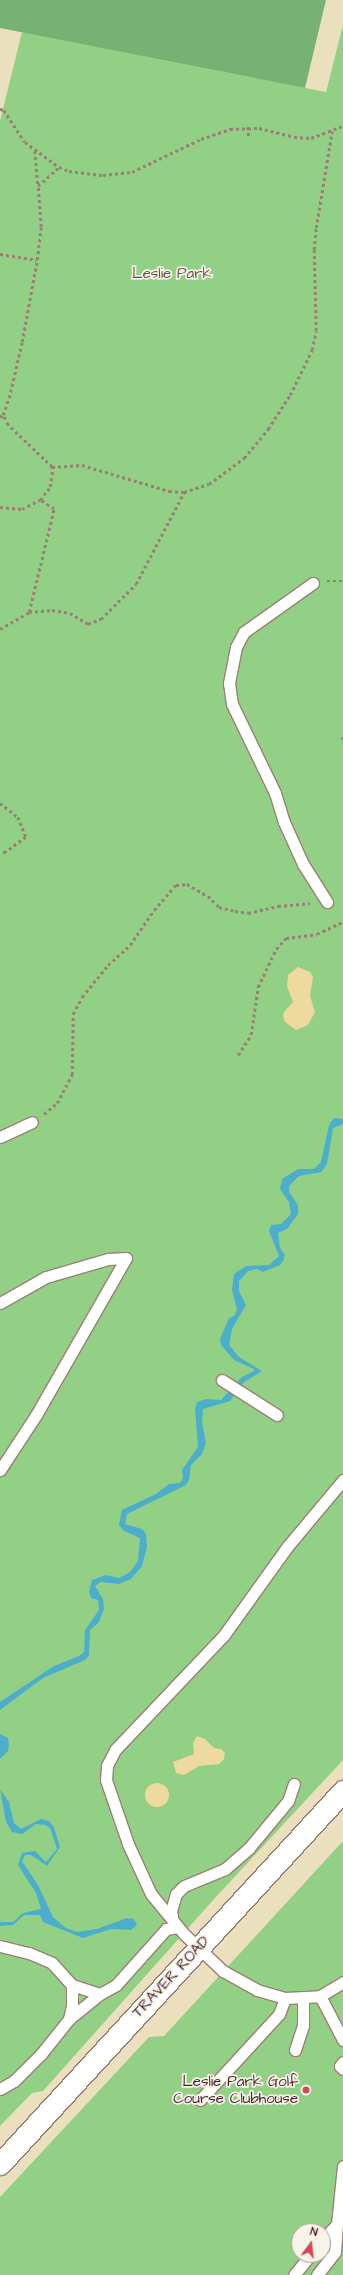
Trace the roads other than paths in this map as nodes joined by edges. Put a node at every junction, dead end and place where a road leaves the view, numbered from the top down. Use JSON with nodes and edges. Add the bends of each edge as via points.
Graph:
{"nodes":[{"id":1,"x":312,"y":583,"type":"dead end"},
{"id":2,"x":327,"y":902,"type":"road end"},
{"id":3,"x":32,"y":1122,"type":"road end"},
{"id":4,"x":0,"y":1137,"type":"edge"},
{"id":5,"x":0,"y":1303,"type":"edge"},
{"id":6,"x":222,"y":1380,"type":"dead end"},
{"id":7,"x":277,"y":1415,"type":"dead end"},
{"id":8,"x":0,"y":1470,"type":"edge"},
{"id":9,"x":343,"y":1480,"type":"edge"},
{"id":10,"x":294,"y":1784,"type":"dead end"},
{"id":11,"x":343,"y":1791,"type":"edge"},
{"id":12,"x":175,"y":1924,"type":"junction"},
{"id":13,"x":0,"y":1946,"type":"edge"},
{"id":14,"x":199,"y":1948,"type":"junction"},
{"id":15,"x":343,"y":1982,"type":"edge"},
{"id":16,"x":72,"y":1986,"type":"junction"},
{"id":17,"x":100,"y":1994,"type":"junction"},
{"id":18,"x":320,"y":1996,"type":"junction"},
{"id":19,"x":285,"y":1998,"type":"junction"},
{"id":20,"x":303,"y":1999,"type":"junction"},
{"id":21,"x":69,"y":2019,"type":"junction"},
{"id":22,"x":343,"y":2040,"type":"edge"},
{"id":23,"x":295,"y":2050,"type":"dead end"},
{"id":24,"x":343,"y":2062,"type":"edge"},
{"id":25,"x":343,"y":2069,"type":"edge"},
{"id":26,"x":0,"y":2089,"type":"edge"},
{"id":27,"x":200,"y":2100,"type":"dead end"},
{"id":28,"x":0,"y":2164,"type":"edge"},
{"id":29,"x":343,"y":2166,"type":"edge"},
{"id":30,"x":337,"y":2224,"type":"junction"},
{"id":31,"x":331,"y":2230,"type":"edge"},
{"id":32,"x":304,"y":2263,"type":"edge"},
{"id":33,"x":294,"y":2275,"type":"edge"},
{"id":34,"x":317,"y":2275,"type":"edge"}],
"edges":[{"from":1,"to":2,"type":"lane","via":[[244,632],[236,647],[229,683],[232,704],[275,793],[284,822],[304,864]]},
{"from":3,"to":4,"type":"lane"},
{"from":5,"to":8,"type":"lane","via":[[46,1277],[108,1260],[126,1258],[36,1415]]},
{"from":6,"to":7,"type":"lane"},
{"from":9,"to":12,"type":"lane","via":[[283,1553],[224,1635],[115,1750],[107,1766],[106,1780],[128,1844],[151,1894]]},
{"from":10,"to":12,"type":"lane","via":[[288,1801],[249,1848],[225,1869],[184,1886],[176,1894],[171,1911]]},
{"from":11,"to":14,"type":"street","name":"TRAVER ROAD"},
{"from":12,"to":14,"type":"lane"},
{"from":12,"to":17,"type":"lane","via":[[166,1929],[116,1985]]},
{"from":13,"to":16,"type":"lane","via":[[29,1953],[52,1963]]},
{"from":14,"to":19,"type":"lane","via":[[238,1981]]},
{"from":14,"to":28,"type":"street","name":"TRAVER ROAD"},
{"from":15,"to":18,"type":"lane"},
{"from":16,"to":17,"type":"lane"},
{"from":16,"to":21,"type":"lane"},
{"from":17,"to":21,"type":"lane"},
{"from":18,"to":20,"type":"lane"},
{"from":18,"to":22,"type":"lane"},
{"from":19,"to":20,"type":"lane"},
{"from":19,"to":27,"type":"lane","via":[[279,2014]]},
{"from":20,"to":23,"type":"lane","via":[[304,2026]]},
{"from":21,"to":26,"type":"lane","via":[[36,2059],[14,2081]]},
{"from":24,"to":25,"type":"lane","via":[[340,2066]]},
{"from":29,"to":30,"type":"lane"},
{"from":30,"to":31,"type":"lane"},
{"from":30,"to":34,"type":"lane","via":[[335,2252]]},
{"from":32,"to":33,"type":"lane"}]}
